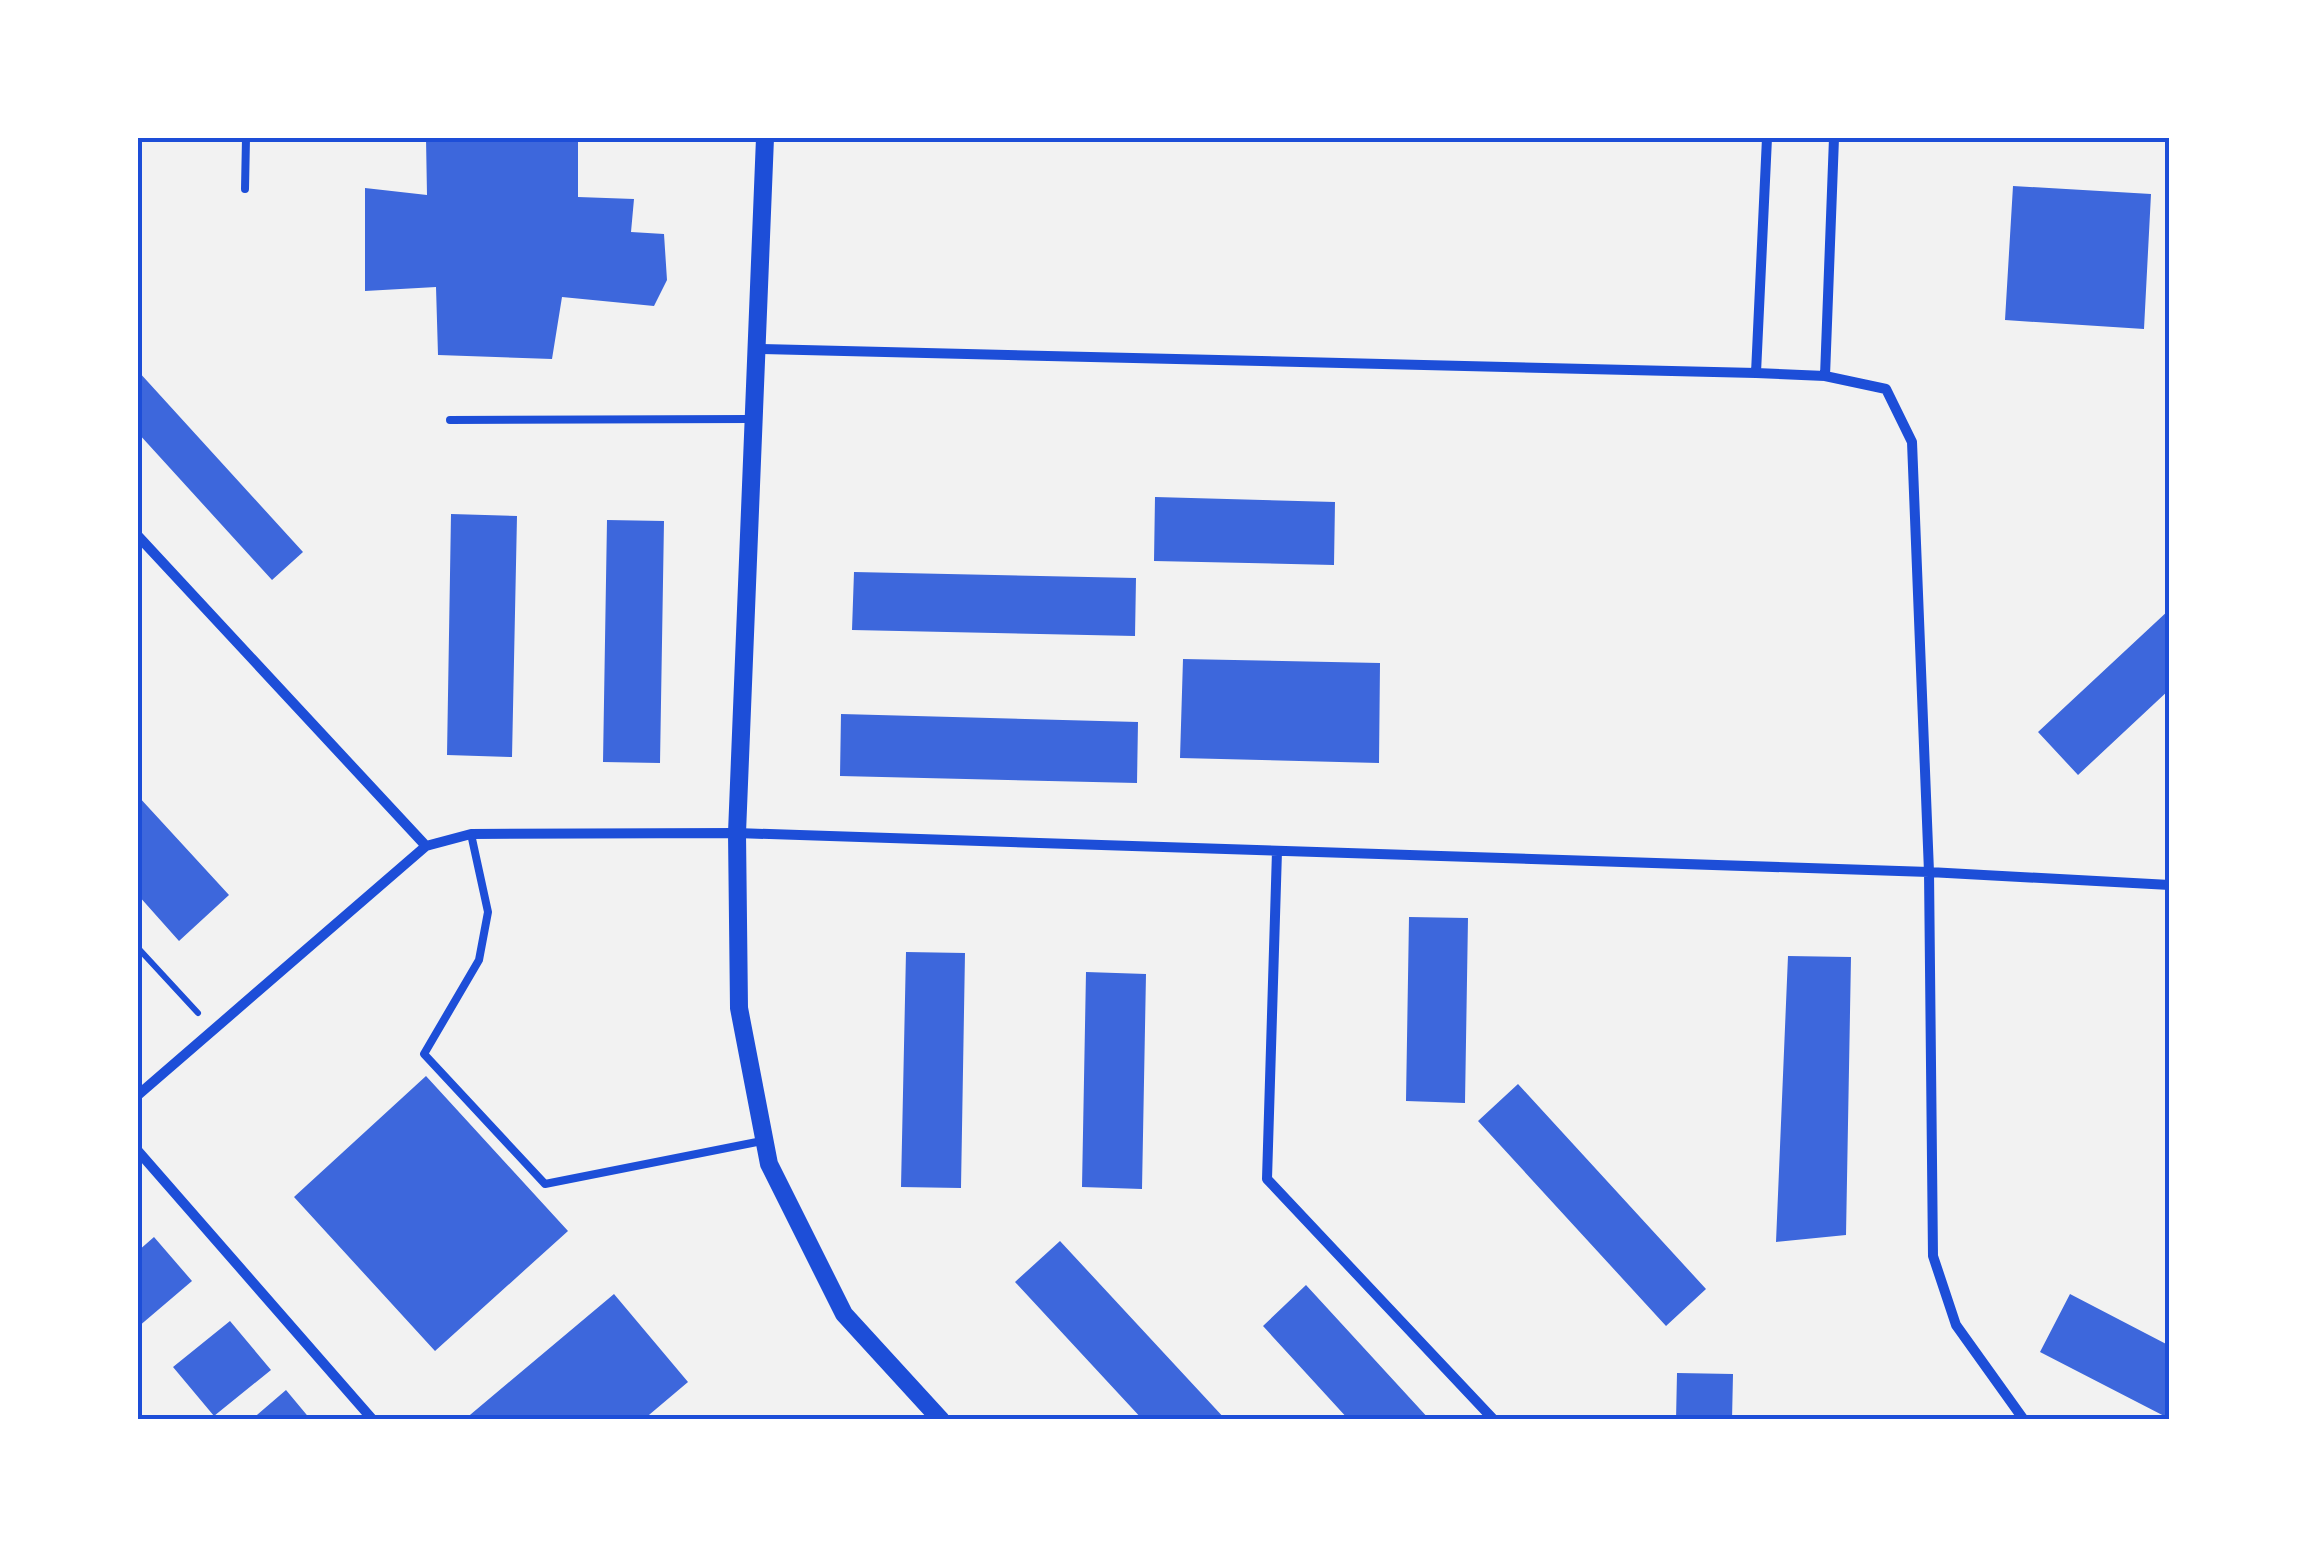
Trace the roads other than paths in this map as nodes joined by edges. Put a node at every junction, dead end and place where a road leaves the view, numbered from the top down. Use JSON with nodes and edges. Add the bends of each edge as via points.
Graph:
{"nodes":[{"id":1,"x":246,"y":138,"type":"edge"},
{"id":2,"x":765,"y":138,"type":"edge"},
{"id":3,"x":1767,"y":138,"type":"edge"},
{"id":4,"x":1834,"y":138,"type":"edge"},
{"id":5,"x":245,"y":189,"type":"dead end"},
{"id":6,"x":758,"y":349,"type":"junction"},
{"id":7,"x":1756,"y":372,"type":"junction"},
{"id":8,"x":1825,"y":376,"type":"junction"},
{"id":9,"x":755,"y":419,"type":"junction"},
{"id":10,"x":450,"y":420,"type":"dead end"},
{"id":11,"x":138,"y":536,"type":"edge"},
{"id":12,"x":737,"y":833,"type":"junction"},
{"id":13,"x":471,"y":834,"type":"junction"},
{"id":14,"x":426,"y":846,"type":"junction"},
{"id":15,"x":1278,"y":851,"type":"junction"},
{"id":16,"x":1929,"y":872,"type":"junction"},
{"id":17,"x":2170,"y":886,"type":"edge"},
{"id":18,"x":138,"y":1094,"type":"edge"},
{"id":19,"x":764,"y":1140,"type":"junction"},
{"id":20,"x":138,"y":1152,"type":"edge"},
{"id":21,"x":373,"y":1420,"type":"edge"},
{"id":22,"x":942,"y":1420,"type":"edge"},
{"id":23,"x":1494,"y":1420,"type":"edge"},
{"id":24,"x":2024,"y":1420,"type":"edge"}],
"edges":[{"from":1,"to":5,"type":"lane"},
{"from":2,"to":6,"type":"street"},
{"from":3,"to":7,"type":"street"},
{"from":4,"to":8,"type":"street"},
{"from":6,"to":7,"type":"street"},
{"from":6,"to":9,"type":"street"},
{"from":7,"to":8,"type":"street"},
{"from":8,"to":16,"type":"street","via":[[1886,389],[1912,442]]},
{"from":9,"to":10,"type":"lane"},
{"from":9,"to":12,"type":"street"},
{"from":11,"to":14,"type":"street"},
{"from":12,"to":13,"type":"street"},
{"from":12,"to":15,"type":"street"},
{"from":12,"to":19,"type":"street","via":[[739,1008]]},
{"from":13,"to":14,"type":"street"},
{"from":13,"to":19,"type":"lane","via":[[488,912],[479,960],[424,1054],[545,1184]]},
{"from":14,"to":18,"type":"street"},
{"from":15,"to":16,"type":"street"},
{"from":15,"to":23,"type":"street","via":[[1267,1178]]},
{"from":16,"to":17,"type":"street"},
{"from":16,"to":24,"type":"street","via":[[1932,1256],[1956,1325]]},
{"from":19,"to":22,"type":"street","via":[[768,1164],[844,1314]]},
{"from":20,"to":21,"type":"street"}]}
